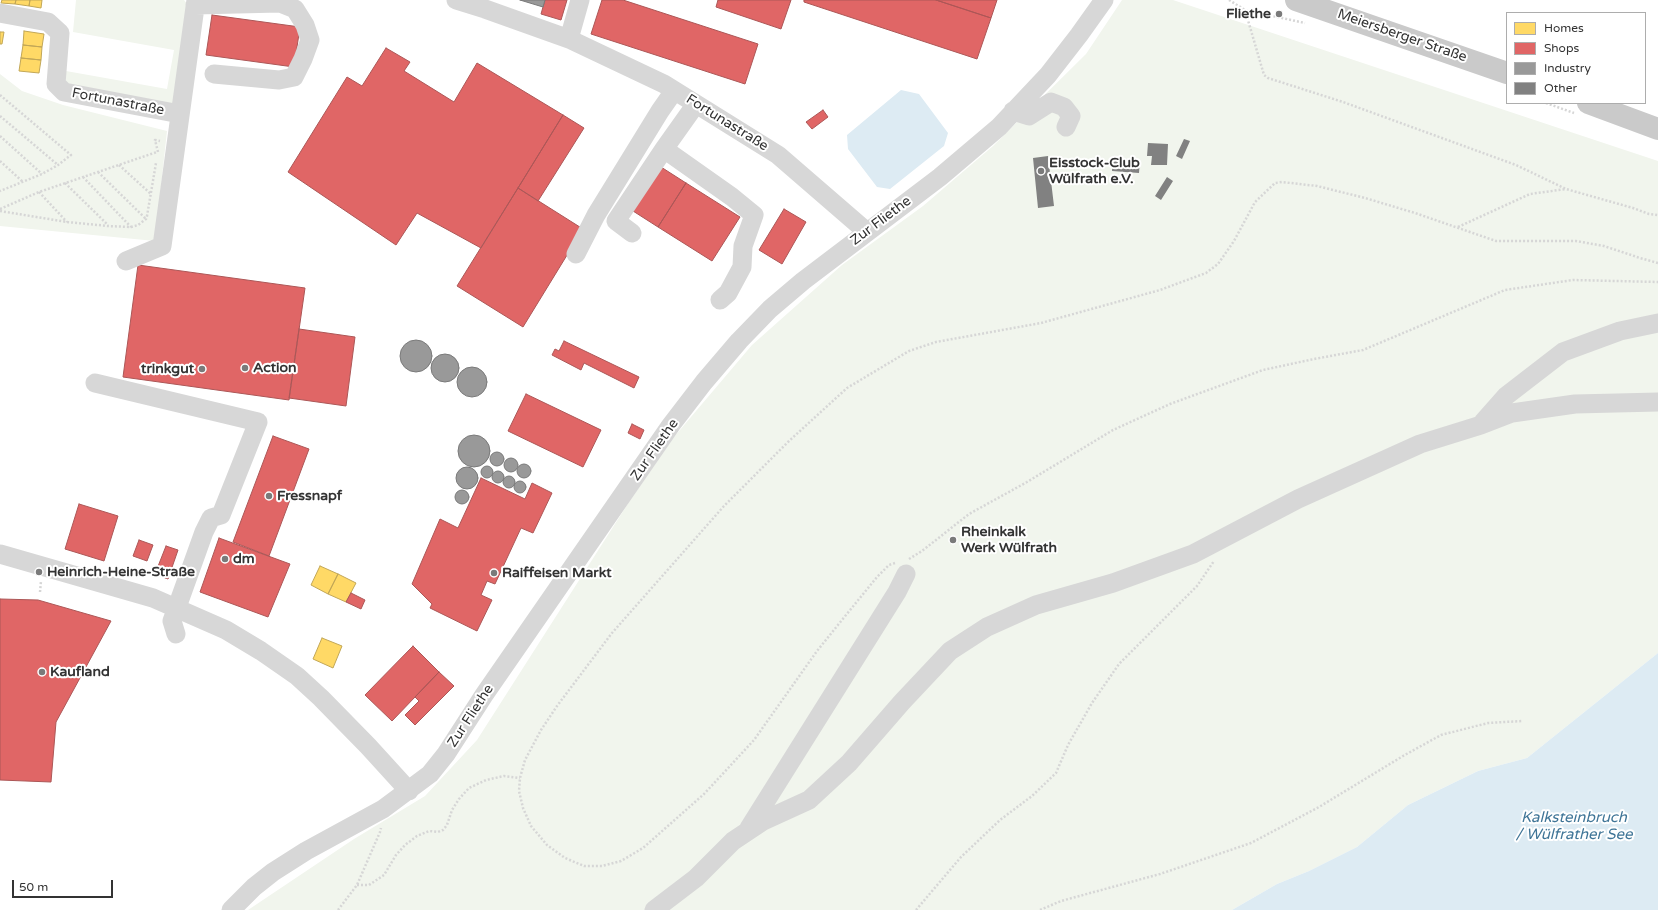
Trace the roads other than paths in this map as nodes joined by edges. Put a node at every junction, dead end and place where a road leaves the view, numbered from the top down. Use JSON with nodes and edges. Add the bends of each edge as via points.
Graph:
{"nodes":[{"id":1,"x":456,"y":0,"type":"edge"},
{"id":2,"x":580,"y":0,"type":"edge"},
{"id":3,"x":1296,"y":0,"type":"edge"},
{"id":4,"x":1103,"y":1,"type":"edge"},
{"id":5,"x":195,"y":2,"type":"edge"},
{"id":6,"x":253,"y":2,"type":"edge"},
{"id":7,"x":0,"y":13,"type":"edge"},
{"id":8,"x":569,"y":40,"type":"junction"},
{"id":9,"x":1506,"y":73,"type":"edge"},
{"id":10,"x":214,"y":74,"type":"dead end"},
{"id":11,"x":674,"y":91,"type":"junction"},
{"id":12,"x":696,"y":104,"type":"junction"},
{"id":13,"x":1591,"y":104,"type":"edge"},
{"id":14,"x":1013,"y":111,"type":"junction"},
{"id":15,"x":180,"y":114,"type":"junction"},
{"id":16,"x":1066,"y":127,"type":"dead end"},
{"id":17,"x":1658,"y":129,"type":"edge"},
{"id":18,"x":664,"y":149,"type":"junction"},
{"id":19,"x":867,"y":232,"type":"junction"},
{"id":20,"x":632,"y":233,"type":"dead end"},
{"id":21,"x":576,"y":254,"type":"dead end"},
{"id":22,"x":126,"y":261,"type":"dead end"},
{"id":23,"x":720,"y":300,"type":"dead end"},
{"id":24,"x":1658,"y":323,"type":"edge"},
{"id":25,"x":95,"y":383,"type":"dead end"},
{"id":26,"x":1658,"y":402,"type":"edge"},
{"id":27,"x":1481,"y":425,"type":"junction"},
{"id":28,"x":0,"y":554,"type":"edge"},
{"id":29,"x":906,"y":574,"type":"dead end"},
{"id":30,"x":176,"y":608,"type":"junction"},
{"id":31,"x":176,"y":634,"type":"dead end"},
{"id":32,"x":409,"y":791,"type":"junction"},
{"id":33,"x":746,"y":833,"type":"junction"},
{"id":34,"x":230,"y":910,"type":"edge"},
{"id":35,"x":654,"y":910,"type":"edge"}],
"edges":[{"from":1,"to":8,"type":"street","name":"Fortunastraße"},
{"from":2,"to":8,"type":"street"},
{"from":3,"to":9,"type":"main road","name":"Meiersberger Straße"},
{"from":4,"to":14,"type":"street","name":"Zur Fliethe","via":[[1052,69]]},
{"from":5,"to":6,"type":"street"},
{"from":5,"to":15,"type":"street"},
{"from":6,"to":10,"type":"street","via":[[280,3],[295,9],[305,25],[310,40],[294,77],[280,80]]},
{"from":7,"to":15,"type":"street","name":"Fortunastraße","via":[[48,22],[60,33],[56,84],[64,92]]},
{"from":8,"to":11,"type":"street","name":"Fortunastraße"},
{"from":11,"to":12,"type":"street","name":"Fortunastraße"},
{"from":11,"to":21,"type":"street","via":[[596,214]]},
{"from":12,"to":18,"type":"street"},
{"from":12,"to":19,"type":"street","name":"Fortunastraße","via":[[778,155]]},
{"from":13,"to":17,"type":"main road"},
{"from":14,"to":16,"type":"street","via":[[1029,116],[1051,102],[1064,107],[1071,116]]},
{"from":14,"to":19,"type":"street","name":"Zur Fliethe","via":[[970,152]]},
{"from":15,"to":22,"type":"street","via":[[162,246]]},
{"from":18,"to":20,"type":"street","via":[[616,221]]},
{"from":18,"to":23,"type":"street","via":[[732,196],[754,215],[743,246],[742,267],[728,293]]},
{"from":19,"to":32,"type":"street","name":"Zur Fliethe","via":[[770,309],[704,382],[671,425],[446,754],[430,774]]},
{"from":24,"to":27,"type":"street","via":[[1620,331],[1563,352],[1506,396]]},
{"from":25,"to":30,"type":"street","via":[[258,422],[221,515],[211,518],[204,532]]},
{"from":26,"to":27,"type":"street","via":[[1567,405],[1512,413]]},
{"from":27,"to":33,"type":"street","via":[[1420,444],[1298,499],[1193,554],[1036,605],[986,627],[950,651],[849,763],[809,800],[763,821]]},
{"from":28,"to":30,"type":"street","via":[[121,588]]},
{"from":29,"to":33,"type":"street"},
{"from":30,"to":31,"type":"street","via":[[172,621]]},
{"from":30,"to":32,"type":"street","via":[[226,630],[297,676],[350,726]]},
{"from":32,"to":34,"type":"street","name":"Zur Fliethe","via":[[273,872]]},
{"from":33,"to":35,"type":"street","via":[[733,841],[696,878]]}]}
